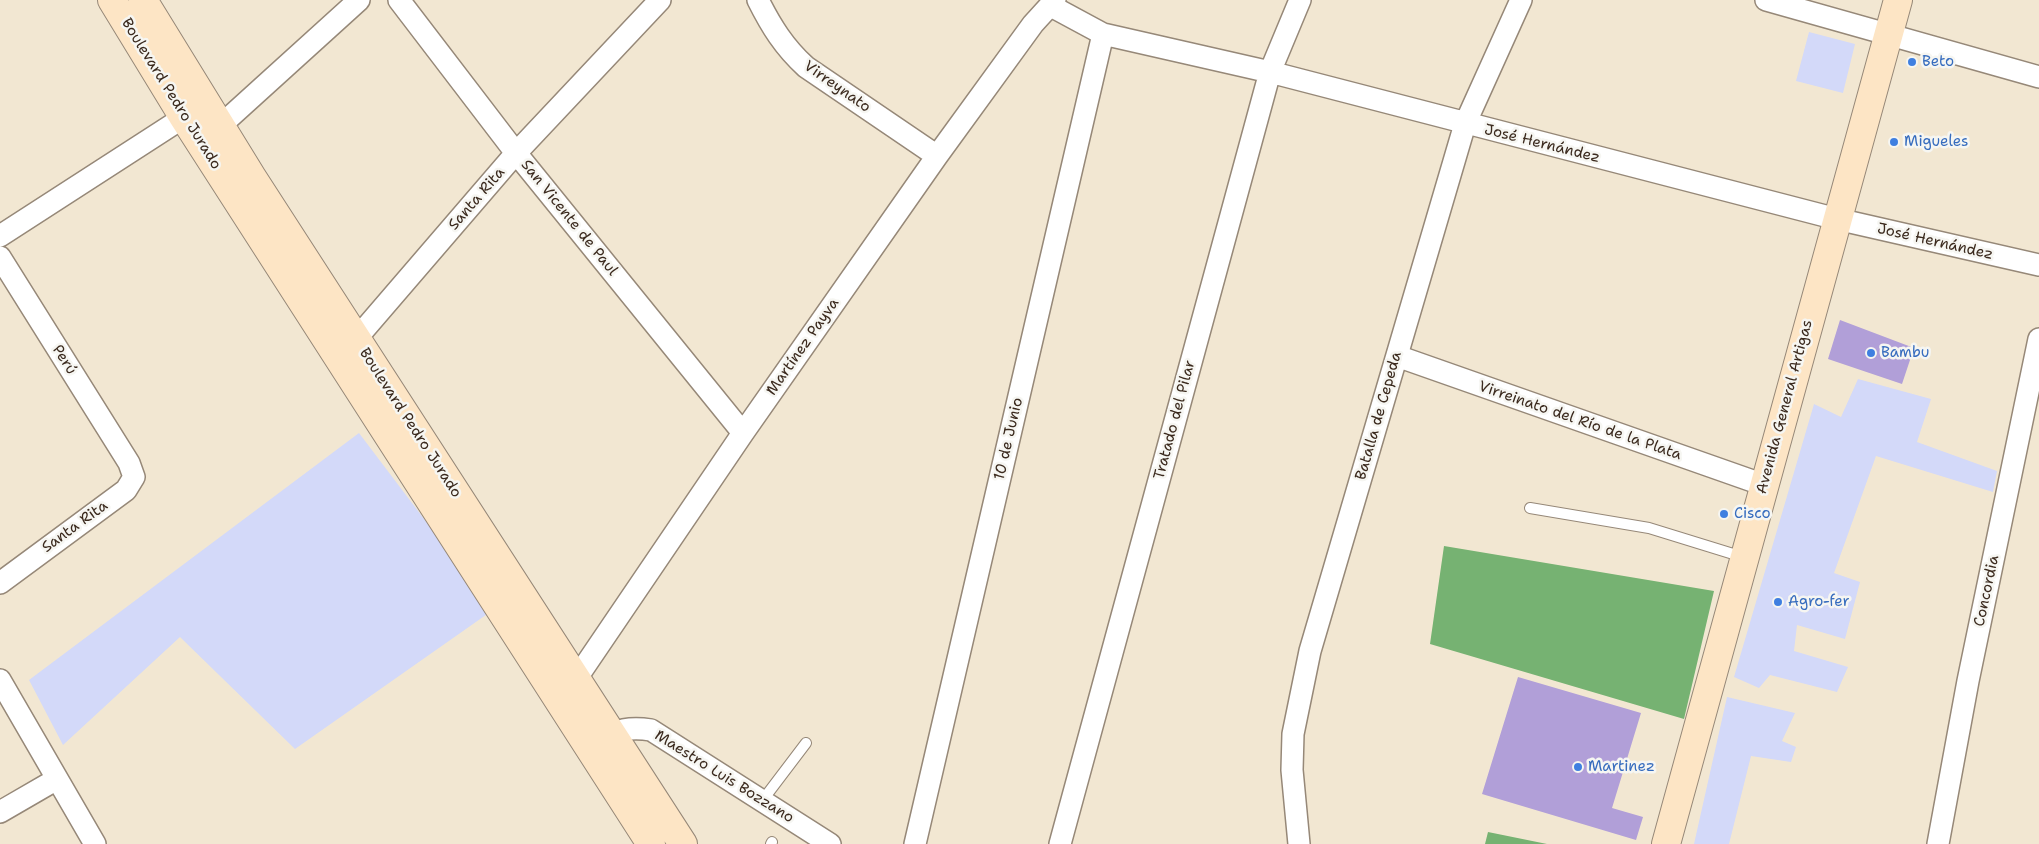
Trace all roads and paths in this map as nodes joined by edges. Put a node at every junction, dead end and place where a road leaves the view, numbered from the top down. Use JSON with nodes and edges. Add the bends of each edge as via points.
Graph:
{"nodes":[{"id":1,"x":112,"y":0,"type":"edge"},
{"id":2,"x":143,"y":0,"type":"edge"},
{"id":3,"x":359,"y":0,"type":"edge"},
{"id":4,"x":400,"y":0,"type":"edge"},
{"id":5,"x":660,"y":0,"type":"edge"},
{"id":6,"x":758,"y":0,"type":"edge"},
{"id":7,"x":1300,"y":0,"type":"edge"},
{"id":8,"x":1521,"y":0,"type":"edge"},
{"id":9,"x":1766,"y":0,"type":"edge"},
{"id":10,"x":1898,"y":0,"type":"edge"},
{"id":11,"x":1053,"y":3,"type":"edge"},
{"id":12,"x":1103,"y":34,"type":"junction"},
{"id":13,"x":1888,"y":35,"type":"junction"},
{"id":14,"x":1270,"y":72,"type":"junction"},
{"id":15,"x":2039,"y":77,"type":"edge"},
{"id":16,"x":1465,"y":124,"type":"junction"},
{"id":17,"x":200,"y":128,"type":"junction"},
{"id":18,"x":516,"y":153,"type":"junction"},
{"id":19,"x":937,"y":156,"type":"junction"},
{"id":20,"x":1837,"y":219,"type":"junction"},
{"id":21,"x":0,"y":236,"type":"edge"},
{"id":22,"x":0,"y":257,"type":"edge"},
{"id":23,"x":2039,"y":265,"type":"edge"},
{"id":24,"x":2039,"y":339,"type":"edge"},
{"id":25,"x":347,"y":347,"type":"junction"},
{"id":26,"x":1397,"y":356,"type":"junction"},
{"id":27,"x":743,"y":433,"type":"junction"},
{"id":28,"x":407,"y":441,"type":"junction"},
{"id":29,"x":129,"y":463,"type":"joint"},
{"id":30,"x":1764,"y":485,"type":"junction"},
{"id":31,"x":1530,"y":508,"type":"dead end"},
{"id":32,"x":1744,"y":557,"type":"junction"},
{"id":33,"x":0,"y":583,"type":"edge"},
{"id":34,"x":576,"y":679,"type":"junction"},
{"id":35,"x":0,"y":680,"type":"edge"},
{"id":36,"x":552,"y":692,"type":"junction"},
{"id":37,"x":610,"y":732,"type":"junction"},
{"id":38,"x":806,"y":743,"type":"dead end"},
{"id":39,"x":589,"y":749,"type":"junction"},
{"id":40,"x":57,"y":779,"type":"junction"},
{"id":41,"x":762,"y":801,"type":"junction"},
{"id":42,"x":0,"y":812,"type":"edge"},
{"id":43,"x":95,"y":844,"type":"edge"},
{"id":44,"x":652,"y":844,"type":"edge"},
{"id":45,"x":683,"y":844,"type":"edge"},
{"id":46,"x":830,"y":844,"type":"edge"},
{"id":47,"x":915,"y":844,"type":"edge"},
{"id":48,"x":1060,"y":844,"type":"edge"},
{"id":49,"x":1299,"y":844,"type":"edge"},
{"id":50,"x":1666,"y":844,"type":"edge"},
{"id":51,"x":1938,"y":844,"type":"edge"}],
"edges":[{"from":1,"to":17,"type":"main road","name":"Boulevard Pedro Jurado"},
{"from":2,"to":17,"type":"main road","name":"Boulevard Pedro Jurado","via":[[206,102]]},
{"from":3,"to":17,"type":"street"},
{"from":4,"to":18,"type":"street","name":"San Vicente de Paul"},
{"from":5,"to":18,"type":"street","name":"Santa Rita"},
{"from":6,"to":19,"type":"street","name":"Virreynato","via":[[787,49],[806,67]]},
{"from":7,"to":14,"type":"street","name":"Tratado del Pilar"},
{"from":8,"to":16,"type":"street","name":"Batalla de Cepeda"},
{"from":9,"to":13,"type":"street"},
{"from":10,"to":13,"type":"main road","name":"Avenida General Artigas"},
{"from":11,"to":12,"type":"street","name":"José Hernández"},
{"from":11,"to":19,"type":"street","name":"Martínez Payva","via":[[1033,24]]},
{"from":12,"to":14,"type":"street","name":"José Hernández"},
{"from":12,"to":47,"type":"street","name":"10 de Junio"},
{"from":13,"to":15,"type":"street"},
{"from":13,"to":20,"type":"main road","name":"Avenida General Artigas"},
{"from":14,"to":16,"type":"street","name":"José Hernández"},
{"from":14,"to":48,"type":"street","name":"Tratado del Pilar"},
{"from":16,"to":20,"type":"street","name":"José Hernández"},
{"from":16,"to":26,"type":"street","name":"Batalla de Cepeda"},
{"from":17,"to":21,"type":"street"},
{"from":17,"to":25,"type":"main road","name":"Boulevard Pedro Jurado"},
{"from":18,"to":25,"type":"street","name":"Santa Rita"},
{"from":18,"to":27,"type":"street","name":"San Vicente de Paul"},
{"from":19,"to":27,"type":"street","name":"Martínez Payva"},
{"from":20,"to":23,"type":"street","name":"José Hernández"},
{"from":20,"to":30,"type":"main road","name":"Avenida General Artigas"},
{"from":22,"to":29,"type":"street","name":"Perú"},
{"from":24,"to":51,"type":"street","name":"Concordia","via":[[1968,681]]},
{"from":25,"to":28,"type":"main road","name":"Boulevard Pedro Jurado"},
{"from":26,"to":30,"type":"street","name":"Virreinato del Río de la Plata"},
{"from":26,"to":49,"type":"street","name":"Batalla de Cepeda","via":[[1310,651],[1293,734],[1292,770]]},
{"from":27,"to":34,"type":"street","name":"Martínez Payva"},
{"from":28,"to":34,"type":"main road","name":"Boulevard Pedro Jurado"},
{"from":28,"to":36,"type":"main road","name":"Boulevard Pedro Jurado"},
{"from":29,"to":33,"type":"street","name":"Santa Rita","via":[[134,477],[126,490]]},
{"from":30,"to":32,"type":"main road","name":"Avenida General Artigas"},
{"from":31,"to":32,"type":"lane","via":[[1649,528]]},
{"from":32,"to":50,"type":"main road","name":"Avenida General Artigas"},
{"from":34,"to":36,"type":"street","name":"Martínez Payva"},
{"from":34,"to":37,"type":"main road","name":"Boulevard Pedro Jurado"},
{"from":35,"to":40,"type":"street"},
{"from":36,"to":39,"type":"main road","name":"Boulevard Pedro Jurado"},
{"from":37,"to":39,"type":"street","name":"Maestro Luis Bozzano"},
{"from":37,"to":41,"type":"street","name":"Maestro Luis Bozzano","via":[[633,727],[651,730]]},
{"from":37,"to":45,"type":"main road","name":"Boulevard Pedro Jurado"},
{"from":38,"to":41,"type":"lane"},
{"from":39,"to":44,"type":"main road","name":"Boulevard Pedro Jurado"},
{"from":40,"to":42,"type":"street"},
{"from":40,"to":43,"type":"street"},
{"from":41,"to":46,"type":"street","name":"Maestro Luis Bozzano"}]}
